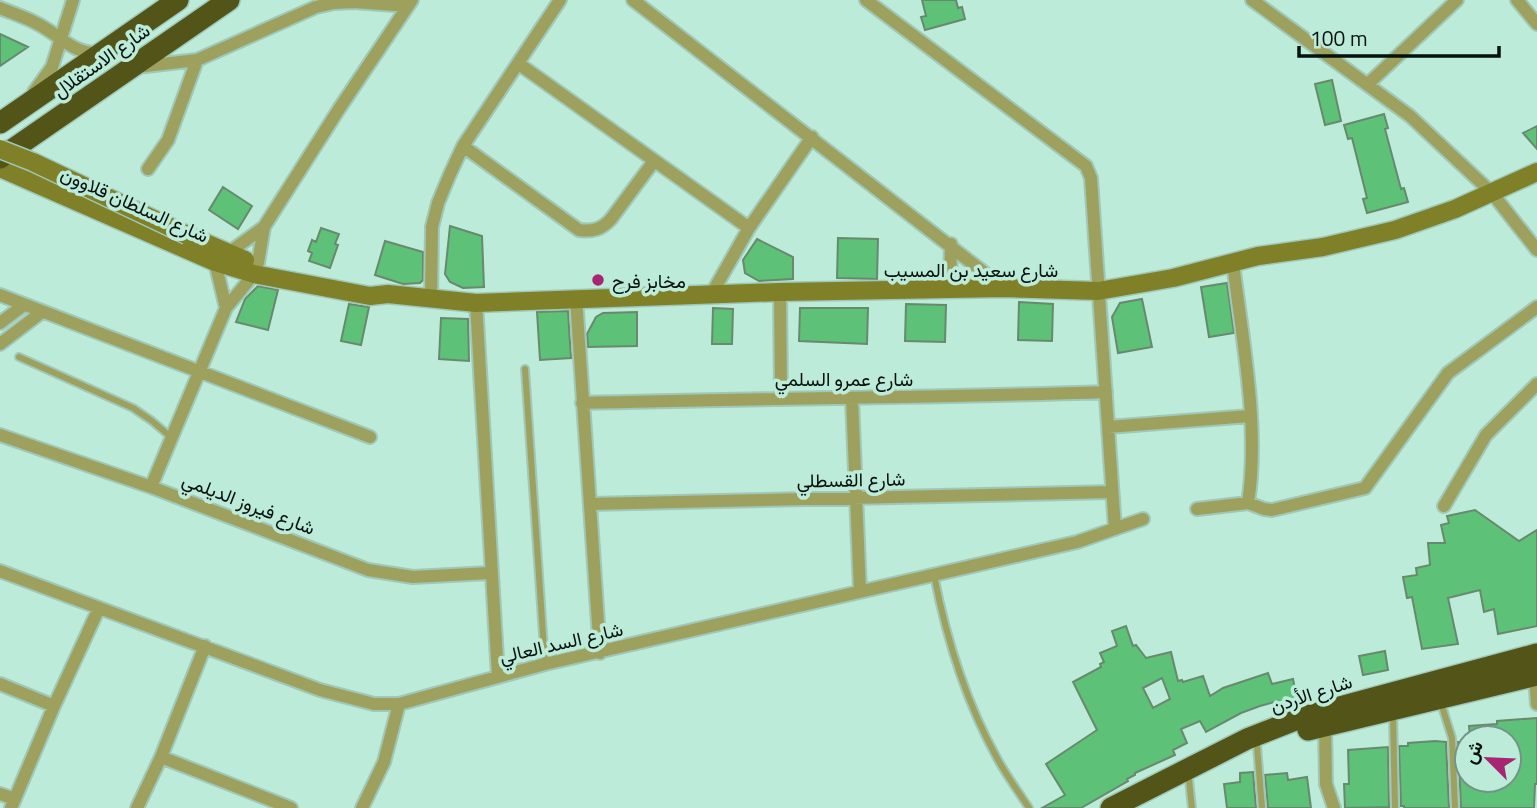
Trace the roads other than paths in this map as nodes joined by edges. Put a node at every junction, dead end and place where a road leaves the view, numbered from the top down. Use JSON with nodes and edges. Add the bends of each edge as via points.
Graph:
{"nodes":[{"id":1,"x":73,"y":0,"type":"edge"},
{"id":2,"x":178,"y":0,"type":"edge"},
{"id":3,"x":229,"y":0,"type":"edge"},
{"id":4,"x":560,"y":0,"type":"edge"},
{"id":5,"x":633,"y":0,"type":"edge"},
{"id":6,"x":866,"y":0,"type":"edge"},
{"id":7,"x":1252,"y":0,"type":"edge"},
{"id":8,"x":1457,"y":0,"type":"edge"},
{"id":9,"x":1517,"y":0,"type":"edge"},
{"id":10,"x":410,"y":3,"type":"edge"},
{"id":11,"x":0,"y":8,"type":"edge"},
{"id":12,"x":1537,"y":24,"type":"edge"},
{"id":13,"x":60,"y":40,"type":"junction"},
{"id":14,"x":101,"y":53,"type":"junction"},
{"id":15,"x":160,"y":57,"type":"junction"},
{"id":16,"x":197,"y":60,"type":"junction"},
{"id":17,"x":519,"y":64,"type":"junction"},
{"id":18,"x":1368,"y":84,"type":"junction"},
{"id":19,"x":21,"y":108,"type":"junction"},
{"id":20,"x":0,"y":123,"type":"edge"},
{"id":21,"x":812,"y":137,"type":"junction"},
{"id":22,"x":463,"y":146,"type":"junction"},
{"id":23,"x":0,"y":149,"type":"edge"},
{"id":24,"x":0,"y":158,"type":"edge"},
{"id":25,"x":654,"y":161,"type":"junction"},
{"id":26,"x":0,"y":168,"type":"edge"},
{"id":27,"x":148,"y":169,"type":"dead end"},
{"id":28,"x":1537,"y":172,"type":"edge"},
{"id":29,"x":1492,"y":193,"type":"junction"},
{"id":30,"x":264,"y":227,"type":"junction"},
{"id":31,"x":749,"y":228,"type":"junction"},
{"id":32,"x":184,"y":242,"type":"junction"},
{"id":33,"x":951,"y":244,"type":"junction"},
{"id":34,"x":1537,"y":250,"type":"edge"},
{"id":35,"x":221,"y":258,"type":"junction"},
{"id":36,"x":1233,"y":263,"type":"junction"},
{"id":37,"x":256,"y":268,"type":"junction"},
{"id":38,"x":1004,"y":288,"type":"junction"},
{"id":39,"x":950,"y":289,"type":"junction"},
{"id":40,"x":1098,"y":291,"type":"junction"},
{"id":41,"x":780,"y":292,"type":"junction"},
{"id":42,"x":0,"y":295,"type":"edge"},
{"id":43,"x":711,"y":295,"type":"junction"},
{"id":44,"x":576,"y":298,"type":"junction"},
{"id":45,"x":431,"y":299,"type":"junction"},
{"id":46,"x":476,"y":303,"type":"junction"},
{"id":47,"x":24,"y":305,"type":"junction"},
{"id":48,"x":226,"y":307,"type":"junction"},
{"id":49,"x":1537,"y":307,"type":"edge"},
{"id":50,"x":42,"y":312,"type":"junction"},
{"id":51,"x":0,"y":323,"type":"edge"},
{"id":52,"x":0,"y":344,"type":"edge"},
{"id":53,"x":19,"y":357,"type":"dead end"},
{"id":54,"x":525,"y":369,"type":"dead end"},
{"id":55,"x":199,"y":372,"type":"junction"},
{"id":56,"x":1537,"y":384,"type":"edge"},
{"id":57,"x":1106,"y":392,"type":"junction"},
{"id":58,"x":781,"y":397,"type":"junction"},
{"id":59,"x":852,"y":399,"type":"junction"},
{"id":60,"x":582,"y":403,"type":"junction"},
{"id":61,"x":1250,"y":416,"type":"junction"},
{"id":62,"x":1108,"y":427,"type":"junction"},
{"id":63,"x":0,"y":435,"type":"edge"},
{"id":64,"x":370,"y":437,"type":"dead end"},
{"id":65,"x":172,"y":438,"type":"junction"},
{"id":66,"x":151,"y":487,"type":"junction"},
{"id":67,"x":1111,"y":492,"type":"junction"},
{"id":68,"x":857,"y":499,"type":"junction"},
{"id":69,"x":590,"y":503,"type":"junction"},
{"id":70,"x":1248,"y":503,"type":"junction"},
{"id":71,"x":1444,"y":506,"type":"dead end"},
{"id":72,"x":1197,"y":509,"type":"dead end"},
{"id":73,"x":1143,"y":519,"type":"dead end"},
{"id":74,"x":1115,"y":529,"type":"junction"},
{"id":75,"x":0,"y":571,"type":"edge"},
{"id":76,"x":491,"y":573,"type":"junction"},
{"id":77,"x":934,"y":573,"type":"junction"},
{"id":78,"x":860,"y":591,"type":"junction"},
{"id":79,"x":99,"y":608,"type":"junction"},
{"id":80,"x":205,"y":646,"type":"junction"},
{"id":81,"x":600,"y":653,"type":"junction"},
{"id":82,"x":1537,"y":654,"type":"edge"},
{"id":83,"x":545,"y":664,"type":"junction"},
{"id":84,"x":498,"y":676,"type":"junction"},
{"id":85,"x":1536,"y":676,"type":"edge"},
{"id":86,"x":0,"y":684,"type":"edge"},
{"id":87,"x":1440,"y":700,"type":"junction"},
{"id":88,"x":399,"y":704,"type":"junction"},
{"id":89,"x":1537,"y":704,"type":"edge"},
{"id":90,"x":54,"y":706,"type":"junction"},
{"id":91,"x":1393,"y":711,"type":"junction"},
{"id":92,"x":1325,"y":725,"type":"junction"},
{"id":93,"x":1257,"y":746,"type":"junction"},
{"id":94,"x":161,"y":757,"type":"junction"},
{"id":95,"x":1189,"y":780,"type":"junction"},
{"id":96,"x":0,"y":794,"type":"edge"},
{"id":97,"x":13,"y":804,"type":"edge"},
{"id":98,"x":137,"y":808,"type":"edge"},
{"id":99,"x":291,"y":808,"type":"edge"},
{"id":100,"x":362,"y":808,"type":"edge"},
{"id":101,"x":1029,"y":808,"type":"edge"},
{"id":102,"x":1111,"y":808,"type":"edge"},
{"id":103,"x":1138,"y":808,"type":"edge"},
{"id":104,"x":1192,"y":808,"type":"edge"},
{"id":105,"x":1262,"y":808,"type":"edge"},
{"id":106,"x":1334,"y":808,"type":"edge"},
{"id":107,"x":1395,"y":808,"type":"edge"},
{"id":108,"x":1455,"y":808,"type":"edge"}],
"edges":[{"from":1,"to":13,"type":"street"},
{"from":2,"to":14,"type":"highway","name":"شارع الاستقلال"},
{"from":3,"to":15,"type":"highway","name":"شارع الاستقلال"},
{"from":4,"to":17,"type":"street"},
{"from":5,"to":21,"type":"street"},
{"from":6,"to":40,"type":"street","via":[[1086,166],[1091,178]]},
{"from":7,"to":18,"type":"street"},
{"from":8,"to":18,"type":"street"},
{"from":9,"to":12,"type":"street"},
{"from":10,"to":16,"type":"street","via":[[316,7]]},
{"from":10,"to":30,"type":"street"},
{"from":11,"to":13,"type":"street","via":[[36,23]]},
{"from":13,"to":14,"type":"street","via":[[89,54]]},
{"from":13,"to":19,"type":"street","via":[[52,67]]},
{"from":14,"to":19,"type":"highway","name":"شارع الاستقلال"},
{"from":15,"to":16,"type":"street"},
{"from":15,"to":24,"type":"highway","name":"شارع الاستقلال","via":[[128,68]]},
{"from":16,"to":27,"type":"street","via":[[168,140]]},
{"from":17,"to":22,"type":"street"},
{"from":17,"to":25,"type":"street"},
{"from":18,"to":29,"type":"street","via":[[1410,116]]},
{"from":19,"to":20,"type":"highway","name":"شارع الاستقلال"},
{"from":21,"to":31,"type":"street"},
{"from":21,"to":33,"type":"street"},
{"from":22,"to":25,"type":"street","via":[[579,230],[589,231],[611,219]]},
{"from":22,"to":45,"type":"street","via":[[432,227]]},
{"from":23,"to":32,"type":"street","name":"شارع السلطان قلاوون","bridge":true},
{"from":25,"to":31,"type":"street"},
{"from":26,"to":32,"type":"street","name":"شارع السلطان قلاوون"},
{"from":28,"to":29,"type":"street","name":"شارع سعيد بن المسيب"},
{"from":29,"to":34,"type":"street"},
{"from":29,"to":36,"type":"street","name":"شارع سعيد بن المسيب","via":[[1395,230]]},
{"from":30,"to":35,"type":"street"},
{"from":30,"to":37,"type":"street"},
{"from":31,"to":43,"type":"street"},
{"from":32,"to":35,"type":"street","name":"شارع السلطان قلاوون"},
{"from":33,"to":38,"type":"street"},
{"from":33,"to":39,"type":"street"},
{"from":35,"to":37,"type":"street","name":"شارع السلطان قلاوون"},
{"from":35,"to":48,"type":"street"},
{"from":36,"to":40,"type":"street","name":"شارع سعيد بن المسيب"},
{"from":36,"to":61,"type":"street"},
{"from":37,"to":45,"type":"street","name":"شارع سعيد بن المسيب","via":[[370,296]]},
{"from":37,"to":48,"type":"street"},
{"from":38,"to":39,"type":"street","name":"شارع سعيد بن المسيب"},
{"from":38,"to":40,"type":"street","name":"شارع سعيد بن المسيب"},
{"from":39,"to":41,"type":"street","name":"شارع سعيد بن المسيب"},
{"from":40,"to":57,"type":"street"},
{"from":41,"to":43,"type":"street","name":"شارع سعيد بن المسيب"},
{"from":41,"to":58,"type":"street"},
{"from":42,"to":47,"type":"street"},
{"from":43,"to":44,"type":"street","name":"شارع سعيد بن المسيب"},
{"from":44,"to":46,"type":"street","name":"شارع سعيد بن المسيب"},
{"from":44,"to":60,"type":"street"},
{"from":45,"to":46,"type":"street","name":"شارع سعيد بن المسيب"},
{"from":46,"to":76,"type":"street"},
{"from":47,"to":50,"type":"street"},
{"from":47,"to":51,"type":"street"},
{"from":48,"to":55,"type":"street"},
{"from":49,"to":70,"type":"street","via":[[1448,373],[1365,488],[1272,510]]},
{"from":50,"to":52,"type":"street"},
{"from":50,"to":55,"type":"street"},
{"from":53,"to":65,"type":"lane","via":[[133,408]]},
{"from":54,"to":83,"type":"lane"},
{"from":55,"to":64,"type":"street"},
{"from":55,"to":65,"type":"street"},
{"from":56,"to":71,"type":"street","via":[[1486,435]]},
{"from":57,"to":59,"type":"street","name":"شارع عمرو السلمي"},
{"from":57,"to":62,"type":"street"},
{"from":58,"to":59,"type":"street","name":"شارع عمرو السلمي"},
{"from":58,"to":60,"type":"street","name":"شارع عمرو السلمي"},
{"from":59,"to":68,"type":"street"},
{"from":60,"to":69,"type":"street"},
{"from":61,"to":62,"type":"street"},
{"from":61,"to":70,"type":"street"},
{"from":62,"to":67,"type":"street"},
{"from":63,"to":66,"type":"street","name":"شارع فيروز الديلمي"},
{"from":65,"to":66,"type":"street"},
{"from":66,"to":76,"type":"street","name":"شارع فيروز الديلمي","via":[[368,570],[413,577]]},
{"from":67,"to":68,"type":"street","name":"شارع القسطلي"},
{"from":67,"to":74,"type":"street"},
{"from":68,"to":69,"type":"street","name":"شارع القسطلي"},
{"from":68,"to":78,"type":"street"},
{"from":69,"to":81,"type":"street"},
{"from":70,"to":72,"type":"street"},
{"from":73,"to":74,"type":"street","name":"شارع السد العالي"},
{"from":74,"to":77,"type":"street","name":"شارع السد العالي"},
{"from":75,"to":79,"type":"street","name":"شارع السد العالي"},
{"from":76,"to":84,"type":"street"},
{"from":77,"to":78,"type":"street","name":"شارع السد العالي"},
{"from":77,"to":101,"type":"lane","via":[[945,629],[971,699],[997,758]]},
{"from":78,"to":81,"type":"street","name":"شارع السد العالي"},
{"from":79,"to":80,"type":"street","name":"شارع السد العالي"},
{"from":79,"to":90,"type":"street"},
{"from":80,"to":88,"type":"street","name":"شارع السد العالي","via":[[351,699]]},
{"from":80,"to":94,"type":"street"},
{"from":81,"to":83,"type":"street","name":"شارع السد العالي"},
{"from":82,"to":102,"type":"highway","name":"شارع الأردن","via":[[1303,717],[1247,739]]},
{"from":83,"to":84,"type":"street","name":"شارع السد العالي"},
{"from":84,"to":88,"type":"street","name":"شارع السد العالي"},
{"from":85,"to":87,"type":"highway","name":"شارع الأردن"},
{"from":85,"to":89,"type":"street"},
{"from":86,"to":90,"type":"street"},
{"from":87,"to":91,"type":"highway","name":"شارع الأردن"},
{"from":87,"to":108,"type":"lane","via":[[1452,738]]},
{"from":88,"to":100,"type":"street","via":[[384,762]]},
{"from":90,"to":97,"type":"street"},
{"from":91,"to":92,"type":"highway","name":"شارع الأردن"},
{"from":91,"to":107,"type":"lane"},
{"from":92,"to":93,"type":"highway","name":"شارع الأردن"},
{"from":92,"to":106,"type":"street","via":[[1326,784]]},
{"from":93,"to":95,"type":"highway","name":"شارع الأردن"},
{"from":93,"to":105,"type":"lane"},
{"from":94,"to":98,"type":"street"},
{"from":94,"to":99,"type":"street"},
{"from":95,"to":103,"type":"highway","name":"شارع الأردن"},
{"from":95,"to":104,"type":"lane"},
{"from":96,"to":97,"type":"street"}]}
